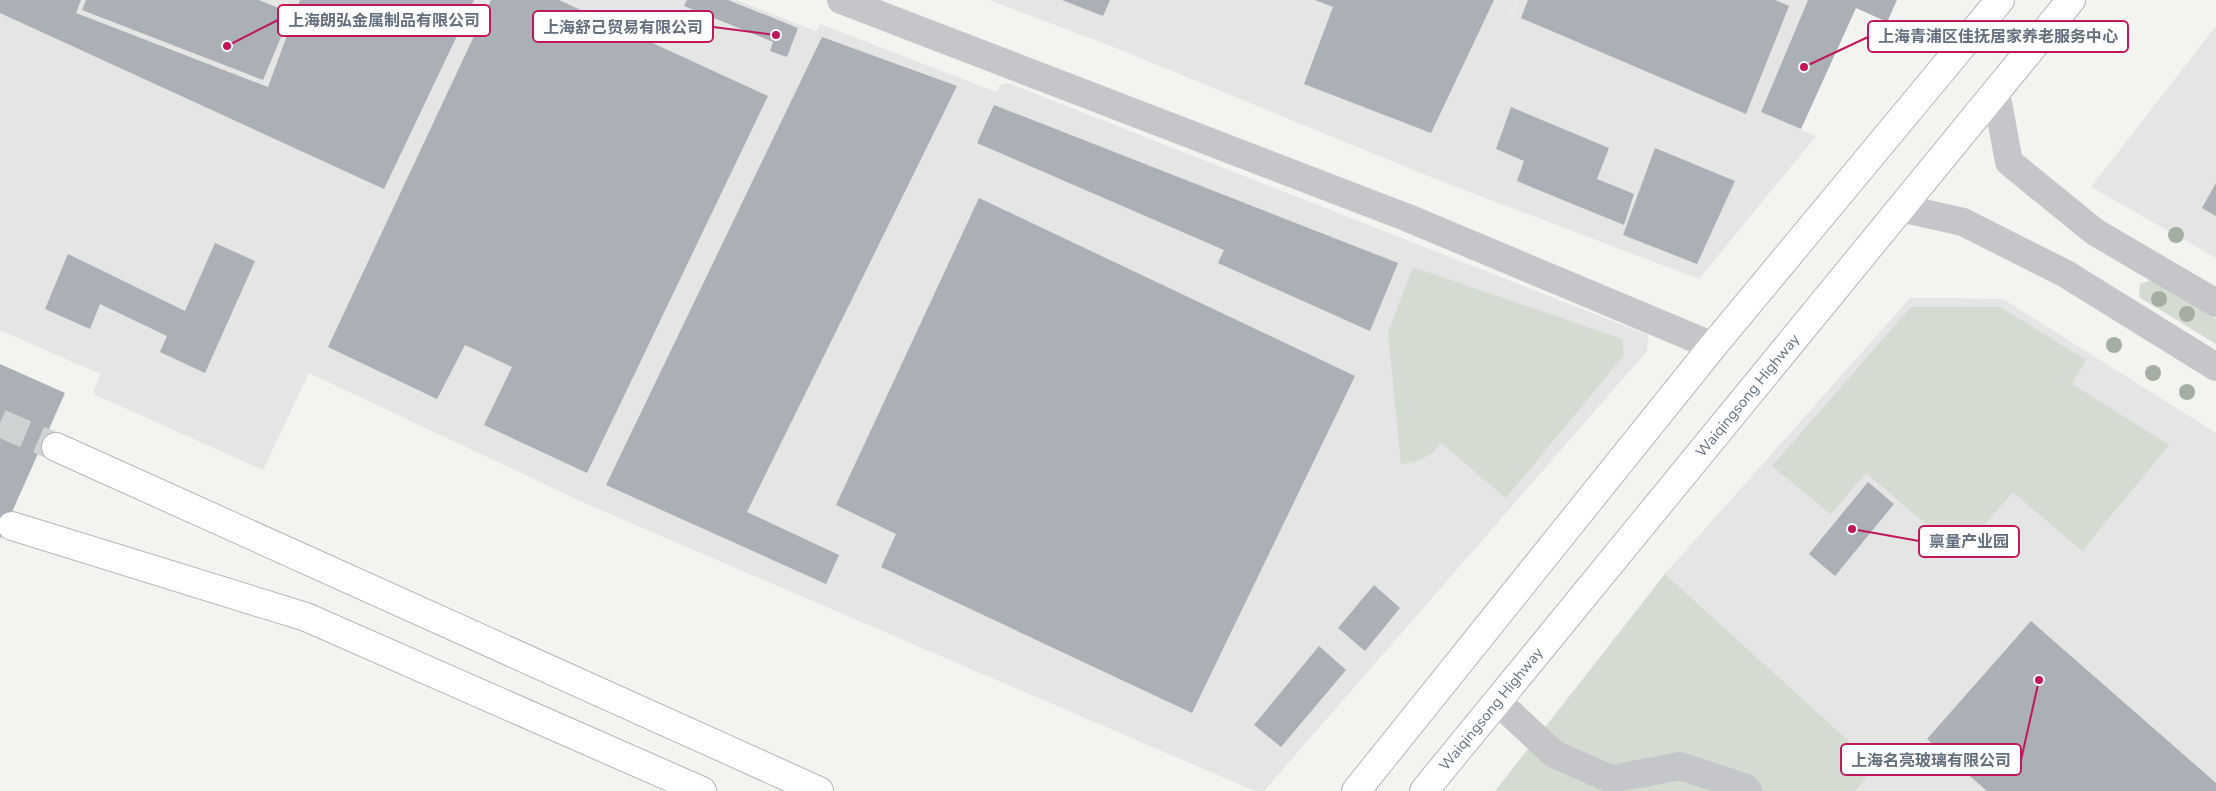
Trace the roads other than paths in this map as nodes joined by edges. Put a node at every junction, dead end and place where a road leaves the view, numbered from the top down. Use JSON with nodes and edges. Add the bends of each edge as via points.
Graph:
{"nodes":[{"id":1,"x":841,"y":0,"type":"edge"},
{"id":2,"x":2000,"y":0,"type":"edge"},
{"id":3,"x":2071,"y":0,"type":"edge"},
{"id":4,"x":1996,"y":92,"type":"junction"},
{"id":5,"x":1901,"y":208,"type":"junction"},
{"id":6,"x":2216,"y":303,"type":"edge"},
{"id":7,"x":1713,"y":346,"type":"junction"},
{"id":8,"x":2216,"y":367,"type":"edge"},
{"id":9,"x":56,"y":447,"type":"tunnel mouth"},
{"id":10,"x":12,"y":526,"type":"dead end"},
{"id":11,"x":1497,"y":701,"type":"junction"},
{"id":12,"x":702,"y":791,"type":"edge"},
{"id":13,"x":819,"y":791,"type":"edge"},
{"id":14,"x":1356,"y":791,"type":"edge"},
{"id":15,"x":1424,"y":791,"type":"edge"},
{"id":16,"x":1748,"y":791,"type":"edge"}],
"edges":[{"from":1,"to":7,"type":"street","via":[[1408,218]]},
{"from":2,"to":7,"type":"main road"},
{"from":3,"to":4,"type":"main road","name":"Waiqingsong Highway"},
{"from":4,"to":5,"type":"main road","name":"Waiqingsong Highway"},
{"from":4,"to":6,"type":"street","via":[[2009,162],[2095,232]]},
{"from":5,"to":8,"type":"street","via":[[1963,222],[2066,274]]},
{"from":5,"to":11,"type":"main road","name":"Waiqingsong Highway"},
{"from":7,"to":14,"type":"main road"},
{"from":9,"to":13,"type":"main road"},
{"from":10,"to":12,"type":"main road","via":[[306,618]]},
{"from":11,"to":15,"type":"main road","name":"Waiqingsong Highway"},
{"from":11,"to":16,"type":"street","via":[[1554,754],[1611,779],[1680,766]]}]}
